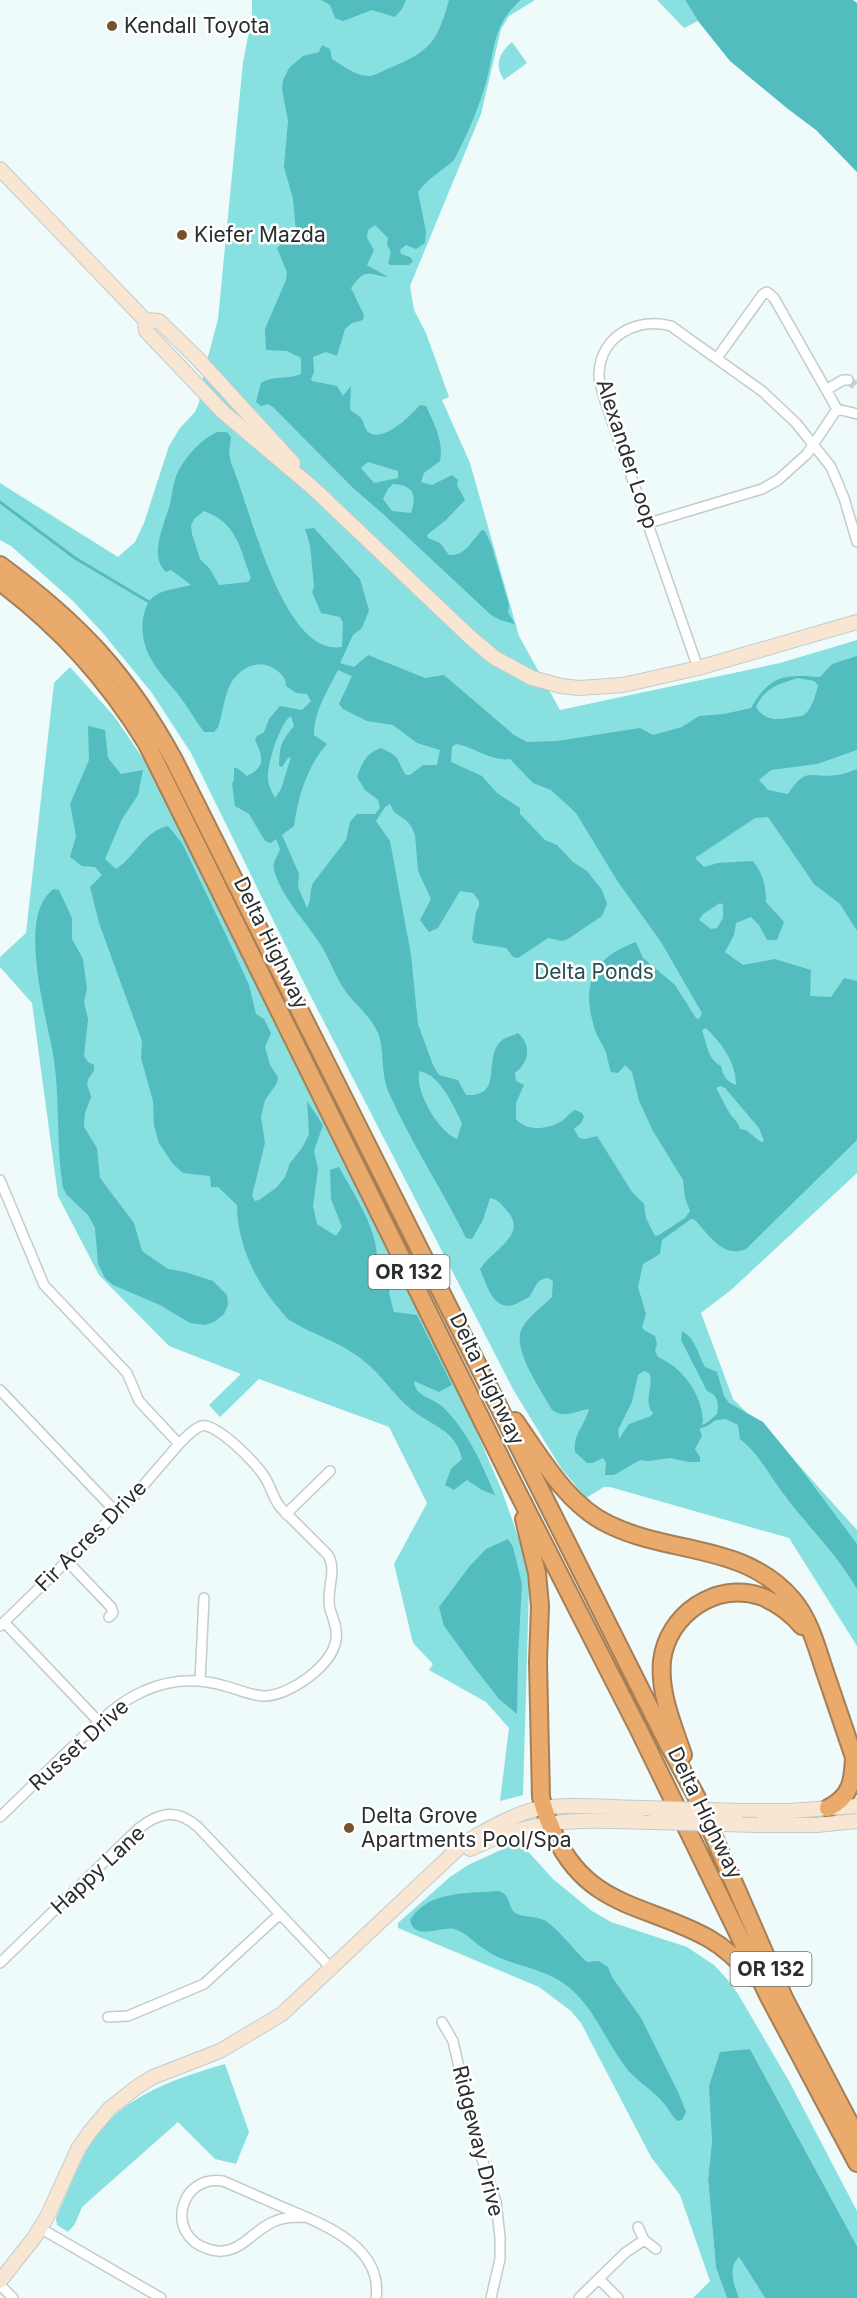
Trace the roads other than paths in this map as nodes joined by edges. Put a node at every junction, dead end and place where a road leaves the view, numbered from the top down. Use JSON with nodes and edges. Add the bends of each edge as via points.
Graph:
{"nodes":[{"id":1,"x":0,"y":169,"type":"edge"},
{"id":2,"x":145,"y":320,"type":"junction"},
{"id":3,"x":717,"y":358,"type":"junction"},
{"id":4,"x":848,"y":380,"type":"dead end"},
{"id":5,"x":826,"y":390,"type":"junction"},
{"id":6,"x":837,"y":409,"type":"junction"},
{"id":7,"x":856,"y":412,"type":"edge"},
{"id":8,"x":814,"y":444,"type":"junction"},
{"id":9,"x":313,"y":488,"type":"junction"},
{"id":10,"x":648,"y":523,"type":"junction"},
{"id":11,"x":857,"y":542,"type":"edge"},
{"id":12,"x":0,"y":565,"type":"edge"},
{"id":13,"x":0,"y":582,"type":"edge"},
{"id":14,"x":857,"y":622,"type":"edge"},
{"id":15,"x":698,"y":668,"type":"junction"},
{"id":16,"x":0,"y":1180,"type":"edge"},
{"id":17,"x":482,"y":1374,"type":"junction"},
{"id":18,"x":0,"y":1390,"type":"edge"},
{"id":19,"x":179,"y":1444,"type":"junction"},
{"id":20,"x":330,"y":1470,"type":"dead end"},
{"id":21,"x":516,"y":1489,"type":"junction"},
{"id":22,"x":117,"y":1513,"type":"junction"},
{"id":23,"x":286,"y":1514,"type":"junction"},
{"id":24,"x":67,"y":1562,"type":"junction"},
{"id":25,"x":204,"y":1598,"type":"dead end"},
{"id":26,"x":109,"y":1617,"type":"dead end"},
{"id":27,"x":2,"y":1624,"type":"edge"},
{"id":28,"x":816,"y":1646,"type":"junction"},
{"id":29,"x":200,"y":1681,"type":"junction"},
{"id":30,"x":99,"y":1722,"type":"junction"},
{"id":31,"x":856,"y":1762,"type":"edge"},
{"id":32,"x":696,"y":1796,"type":"junction"},
{"id":33,"x":857,"y":1806,"type":"edge"},
{"id":34,"x":828,"y":1808,"type":"junction"},
{"id":35,"x":546,"y":1816,"type":"junction"},
{"id":36,"x":0,"y":1817,"type":"edge"},
{"id":37,"x":857,"y":1821,"type":"edge"},
{"id":38,"x":280,"y":1914,"type":"junction"},
{"id":39,"x":0,"y":1963,"type":"edge"},
{"id":40,"x":332,"y":1968,"type":"junction"},
{"id":41,"x":769,"y":1997,"type":"junction"},
{"id":42,"x":108,"y":2017,"type":"dead end"},
{"id":43,"x":442,"y":2022,"type":"dead end"},
{"id":44,"x":857,"y":2137,"type":"edge"},
{"id":45,"x":857,"y":2163,"type":"edge"},
{"id":46,"x":305,"y":2217,"type":"junction"},
{"id":47,"x":638,"y":2227,"type":"dead end"},
{"id":48,"x":40,"y":2228,"type":"junction"},
{"id":49,"x":644,"y":2241,"type":"junction"},
{"id":50,"x":656,"y":2249,"type":"dead end"},
{"id":51,"x":599,"y":2279,"type":"junction"},
{"id":52,"x":0,"y":2283,"type":"edge"},
{"id":53,"x":13,"y":2298,"type":"edge"},
{"id":54,"x":161,"y":2298,"type":"edge"},
{"id":55,"x":376,"y":2298,"type":"edge"},
{"id":56,"x":491,"y":2298,"type":"edge"},
{"id":57,"x":579,"y":2298,"type":"edge"},
{"id":58,"x":618,"y":2298,"type":"edge"}],
"edges":[{"from":1,"to":2,"type":"main road"},
{"from":2,"to":9,"type":"main road","via":[[146,331],[187,376]]},
{"from":2,"to":9,"type":"main road","via":[[159,321],[197,358]]},
{"from":3,"to":5,"type":"street","via":[[768,292]]},
{"from":3,"to":8,"type":"street","name":"Alexander Loop","via":[[777,404]]},
{"from":3,"to":10,"type":"street","name":"Alexander Loop","via":[[676,329],[652,323],[622,333],[602,360],[598,374],[605,401]]},
{"from":4,"to":5,"type":"street"},
{"from":5,"to":6,"type":"street"},
{"from":6,"to":7,"type":"street"},
{"from":6,"to":8,"type":"street"},
{"from":8,"to":10,"type":"street","via":[[791,470],[768,485]]},
{"from":8,"to":11,"type":"street","name":"Alexander Loop","via":[[837,479]]},
{"from":9,"to":15,"type":"main road","via":[[471,638],[495,658],[532,678],[561,686],[609,687]]},
{"from":10,"to":15,"type":"street","name":"Alexander Loop"},
{"from":12,"to":17,"type":"highway","name":"Delta Highway","number":"OR 132","via":[[87,637],[122,678],[160,735]]},
{"from":13,"to":21,"type":"highway","name":"Delta Highway","number":"OR 132","via":[[86,658],[147,744]]},
{"from":14,"to":15,"type":"main road"},
{"from":16,"to":19,"type":"street","via":[[44,1285],[127,1373],[139,1401]]},
{"from":17,"to":28,"type":"highway","via":[[571,1495],[595,1516],[639,1537],[725,1557],[758,1570],[794,1602]]},
{"from":17,"to":32,"type":"highway","name":"Delta Highway","number":"OR 132"},
{"from":18,"to":22,"type":"street"},
{"from":19,"to":22,"type":"street","name":"Fir Acres Drive"},
{"from":19,"to":23,"type":"street","name":"Russet Drive","via":[[201,1426],[218,1430],[264,1474],[275,1501]]},
{"from":20,"to":23,"type":"street"},
{"from":21,"to":35,"type":"highway","via":[[539,1590],[541,1797]]},
{"from":21,"to":41,"type":"highway","name":"Delta Highway","number":"OR 132"},
{"from":22,"to":24,"type":"street","name":"Fir Acres Drive"},
{"from":23,"to":29,"type":"street","name":"Russet Drive","via":[[325,1551],[332,1565],[329,1598],[337,1633],[332,1652],[301,1683],[280,1694],[252,1694]]},
{"from":24,"to":26,"type":"street","via":[[111,1607],[113,1613]]},
{"from":24,"to":27,"type":"street","name":"Fir Acres Drive"},
{"from":25,"to":29,"type":"street"},
{"from":27,"to":30,"type":"street"},
{"from":28,"to":31,"type":"highway"},
{"from":28,"to":32,"type":"highway","via":[[784,1609],[750,1594],[728,1593],[711,1598],[687,1612],[678,1623],[663,1653],[662,1686]]},
{"from":29,"to":30,"type":"street","name":"Russet Drive","via":[[147,1689]]},
{"from":30,"to":36,"type":"street","name":"Russet Drive"},
{"from":31,"to":34,"type":"highway","via":[[850,1788]]},
{"from":32,"to":44,"type":"highway","name":"Delta Highway","number":"OR 132","via":[[777,1984]]},
{"from":33,"to":34,"type":"main road"},
{"from":34,"to":35,"type":"main road","bridge":true,"via":[[739,1811],[565,1807]]},
{"from":35,"to":37,"type":"main road","bridge":true,"via":[[569,1820],[758,1825]]},
{"from":35,"to":40,"type":"main road","via":[[531,1811],[463,1844]]},
{"from":35,"to":41,"type":"highway","via":[[564,1854],[594,1887],[718,1944]]},
{"from":38,"to":39,"type":"street","name":"Happy Lane","via":[[194,1823],[180,1815],[168,1815],[138,1829]]},
{"from":38,"to":40,"type":"street","name":"Happy Lane"},
{"from":38,"to":42,"type":"street","via":[[204,1984],[128,2016]]},
{"from":40,"to":48,"type":"main road","via":[[267,2024],[220,2051],[153,2077],[110,2108],[78,2149]]},
{"from":41,"to":45,"type":"highway","name":"Delta Highway","number":"OR 132"},
{"from":43,"to":56,"type":"street","name":"Ridgeway Drive","via":[[453,2041],[475,2138],[496,2202],[500,2248]]},
{"from":46,"to":46,"type":"street","via":[[217,2180],[194,2189],[181,2212],[189,2236],[202,2247],[218,2251],[237,2247],[273,2222]]},
{"from":46,"to":55,"type":"street","via":[[357,2247],[375,2276]]},
{"from":47,"to":49,"type":"street"},
{"from":48,"to":52,"type":"main road"},
{"from":48,"to":54,"type":"street"},
{"from":49,"to":50,"type":"street"},
{"from":49,"to":51,"type":"street","via":[[625,2253]]},
{"from":51,"to":57,"type":"street"},
{"from":51,"to":58,"type":"street"},
{"from":52,"to":53,"type":"street"}]}
